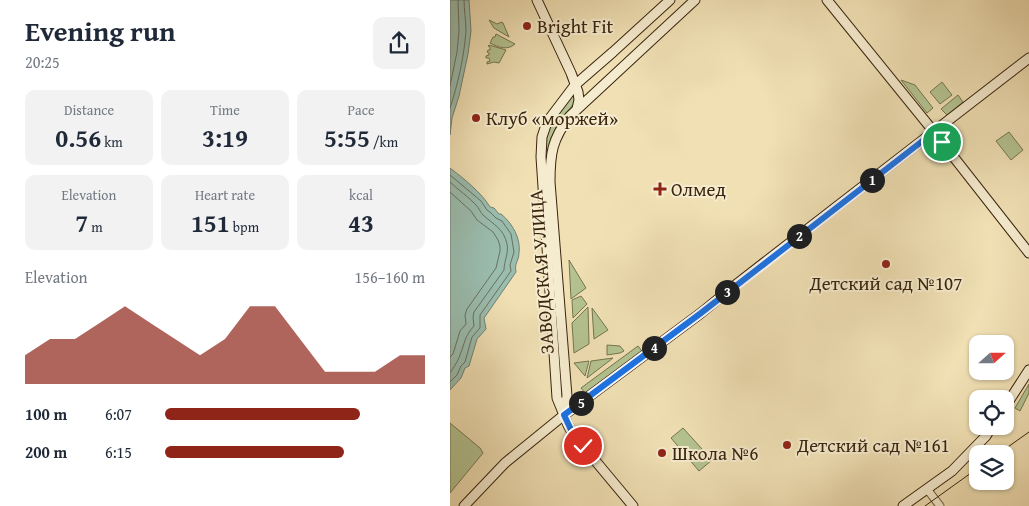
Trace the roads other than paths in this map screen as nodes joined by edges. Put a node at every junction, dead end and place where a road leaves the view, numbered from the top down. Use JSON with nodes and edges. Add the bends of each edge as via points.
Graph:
{"nodes":[{"id":1,"x":537,"y":0,"type":"edge"},
{"id":2,"x":670,"y":0,"type":"edge"},
{"id":3,"x":695,"y":0,"type":"edge"},
{"id":4,"x":827,"y":0,"type":"edge"},
{"id":5,"x":1029,"y":58,"type":"edge"},
{"id":6,"x":575,"y":85,"type":"junction"},
{"id":7,"x":577,"y":109,"type":"junction"},
{"id":8,"x":934,"y":132,"type":"junction"},
{"id":9,"x":1029,"y":253,"type":"edge"},
{"id":10,"x":1029,"y":370,"type":"edge"},
{"id":11,"x":1014,"y":393,"type":"edge"},
{"id":12,"x":564,"y":415,"type":"junction"},
{"id":13,"x":987,"y":435,"type":"edge"},
{"id":14,"x":927,"y":489,"type":"junction"},
{"id":15,"x":464,"y":506,"type":"edge"},
{"id":16,"x":633,"y":506,"type":"edge"},
{"id":17,"x":903,"y":506,"type":"edge"},
{"id":18,"x":940,"y":506,"type":"edge"}],
"edges":[{"from":1,"to":6,"type":"main road"},
{"from":2,"to":6,"type":"main road"},
{"from":3,"to":7,"type":"main road"},
{"from":4,"to":8,"type":"main road"},
{"from":5,"to":8,"type":"main road"},
{"from":6,"to":7,"type":"main road","via":[[579,96]]},
{"from":6,"to":12,"type":"main road","name":"ЗАВОДСКАЯ УЛИЦА","via":[[550,117],[542,137],[541,157],[557,398]]},
{"from":7,"to":12,"type":"main road","name":"ЗАВОДСКАЯ УЛИЦА","via":[[561,127],[550,162],[567,396]]},
{"from":8,"to":9,"type":"main road"},
{"from":8,"to":12,"type":"main road"},
{"from":10,"to":11,"type":"main road"},
{"from":12,"to":15,"type":"main road","via":[[505,463]]},
{"from":12,"to":16,"type":"main road","name":"ЗАВОДСКАЯ УЛИЦА","via":[[573,434]]},
{"from":13,"to":14,"type":"main road","via":[[952,471]]},
{"from":14,"to":17,"type":"main road"},
{"from":14,"to":18,"type":"street"}]}
